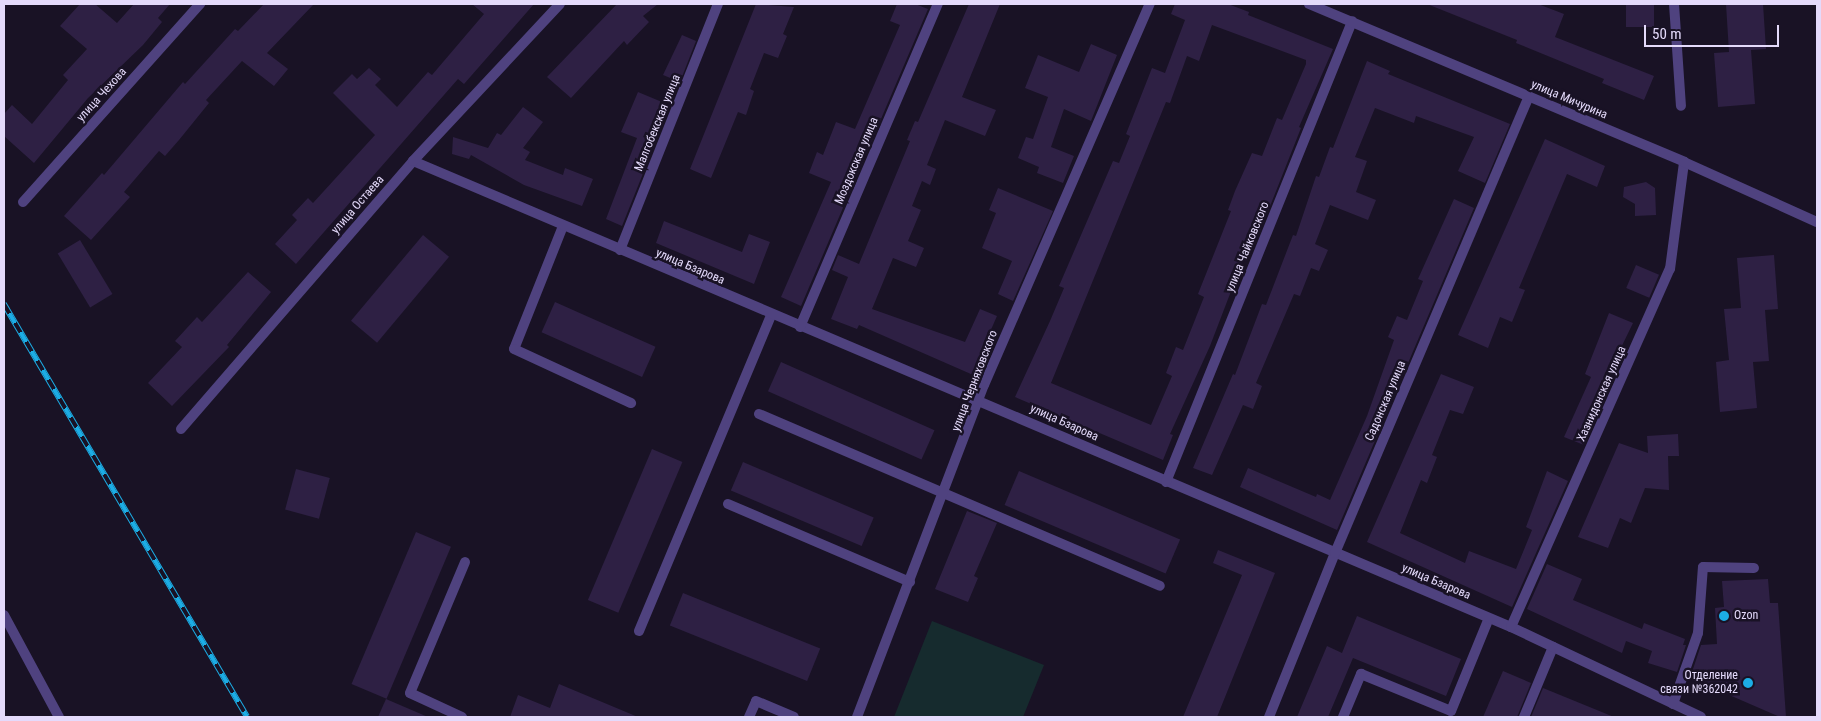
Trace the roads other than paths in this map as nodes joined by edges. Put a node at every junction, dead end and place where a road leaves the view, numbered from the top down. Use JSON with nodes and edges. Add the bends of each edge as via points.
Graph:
{"nodes":[{"id":1,"x":200,"y":4,"type":"edge"},
{"id":2,"x":560,"y":4,"type":"edge"},
{"id":3,"x":718,"y":4,"type":"edge"},
{"id":4,"x":938,"y":4,"type":"edge"},
{"id":5,"x":1150,"y":4,"type":"edge"},
{"id":6,"x":1309,"y":4,"type":"edge"},
{"id":7,"x":1674,"y":4,"type":"edge"},
{"id":8,"x":1352,"y":21,"type":"junction"},
{"id":9,"x":1529,"y":96,"type":"junction"},
{"id":10,"x":1681,"y":106,"type":"dead end"},
{"id":11,"x":413,"y":161,"type":"junction"},
{"id":12,"x":1684,"y":162,"type":"junction"},
{"id":13,"x":23,"y":202,"type":"dead end"},
{"id":14,"x":1817,"y":222,"type":"edge"},
{"id":15,"x":563,"y":226,"type":"junction"},
{"id":16,"x":620,"y":250,"type":"junction"},
{"id":17,"x":771,"y":315,"type":"junction"},
{"id":18,"x":800,"y":327,"type":"junction"},
{"id":19,"x":981,"y":399,"type":"junction"},
{"id":20,"x":631,"y":403,"type":"dead end"},
{"id":21,"x":759,"y":414,"type":"dead end"},
{"id":22,"x":181,"y":429,"type":"dead end"},
{"id":23,"x":1166,"y":482,"type":"junction"},
{"id":24,"x":944,"y":495,"type":"junction"},
{"id":25,"x":728,"y":504,"type":"dead end"},
{"id":26,"x":1335,"y":553,"type":"junction"},
{"id":27,"x":465,"y":562,"type":"dead end"},
{"id":28,"x":1754,"y":568,"type":"dead end"},
{"id":29,"x":910,"y":582,"type":"junction"},
{"id":30,"x":1160,"y":586,"type":"dead end"},
{"id":31,"x":4,"y":615,"type":"edge"},
{"id":32,"x":1489,"y":618,"type":"junction"},
{"id":33,"x":1511,"y":627,"type":"junction"},
{"id":34,"x":639,"y":631,"type":"dead end"},
{"id":35,"x":1553,"y":647,"type":"junction"},
{"id":36,"x":1673,"y":704,"type":"junction"},
{"id":37,"x":60,"y":717,"type":"edge"},
{"id":38,"x":462,"y":717,"type":"edge"},
{"id":39,"x":749,"y":717,"type":"edge"},
{"id":40,"x":794,"y":717,"type":"edge"},
{"id":41,"x":857,"y":717,"type":"edge"},
{"id":42,"x":1270,"y":717,"type":"edge"},
{"id":43,"x":1344,"y":717,"type":"edge"},
{"id":44,"x":1524,"y":717,"type":"edge"},
{"id":45,"x":1701,"y":717,"type":"edge"}],
"edges":[{"from":1,"to":13,"type":"street","name":"улица Чехова"},
{"from":2,"to":11,"type":"street","name":"улица Остаева"},
{"from":3,"to":16,"type":"street","name":"Малгобекская улица"},
{"from":4,"to":18,"type":"street","name":"Моздокская улица"},
{"from":5,"to":19,"type":"street","name":"улица Черняховского","via":[[984,384]]},
{"from":6,"to":8,"type":"street","name":"улица Мичурина"},
{"from":7,"to":10,"type":"street"},
{"from":8,"to":9,"type":"street","name":"улица Мичурина"},
{"from":8,"to":23,"type":"street","name":"улица Чайковского"},
{"from":9,"to":12,"type":"street","name":"улица Мичурина"},
{"from":9,"to":26,"type":"street","name":"Садонская улица"},
{"from":11,"to":15,"type":"street","name":"улица Бзарова"},
{"from":11,"to":22,"type":"street","name":"улица Остаева"},
{"from":12,"to":14,"type":"street","name":"улица Мичурина"},
{"from":12,"to":33,"type":"street","name":"Хазнидонская улица","via":[[1670,269]]},
{"from":15,"to":16,"type":"street","name":"улица Бзарова"},
{"from":15,"to":20,"type":"street","via":[[514,349]]},
{"from":16,"to":17,"type":"street","name":"улица Бзарова"},
{"from":17,"to":18,"type":"street","name":"улица Бзарова"},
{"from":17,"to":34,"type":"street"},
{"from":18,"to":19,"type":"street","name":"улица Бзарова"},
{"from":19,"to":23,"type":"street","name":"улица Бзарова"},
{"from":19,"to":24,"type":"street","name":"улица Черняховского"},
{"from":21,"to":24,"type":"street"},
{"from":23,"to":26,"type":"street","name":"улица Бзарова"},
{"from":24,"to":29,"type":"street","name":"улица Черняховского"},
{"from":24,"to":30,"type":"street"},
{"from":25,"to":29,"type":"street"},
{"from":26,"to":32,"type":"street","name":"улица Бзарова"},
{"from":26,"to":42,"type":"street","name":"Садонская улица"},
{"from":27,"to":38,"type":"street","via":[[410,693]]},
{"from":28,"to":36,"type":"street","via":[[1703,567],[1698,633]]},
{"from":29,"to":41,"type":"street","name":"улица Черняховского"},
{"from":31,"to":37,"type":"street"},
{"from":32,"to":33,"type":"street","name":"улица Бзарова"},
{"from":32,"to":43,"type":"street","via":[[1451,711],[1361,674]]},
{"from":33,"to":35,"type":"street","name":"улица Бзарова"},
{"from":35,"to":36,"type":"street","name":"улица Бзарова"},
{"from":35,"to":44,"type":"street"},
{"from":36,"to":45,"type":"street","name":"улица Бзарова"},
{"from":39,"to":40,"type":"street","via":[[756,701]]}]}
